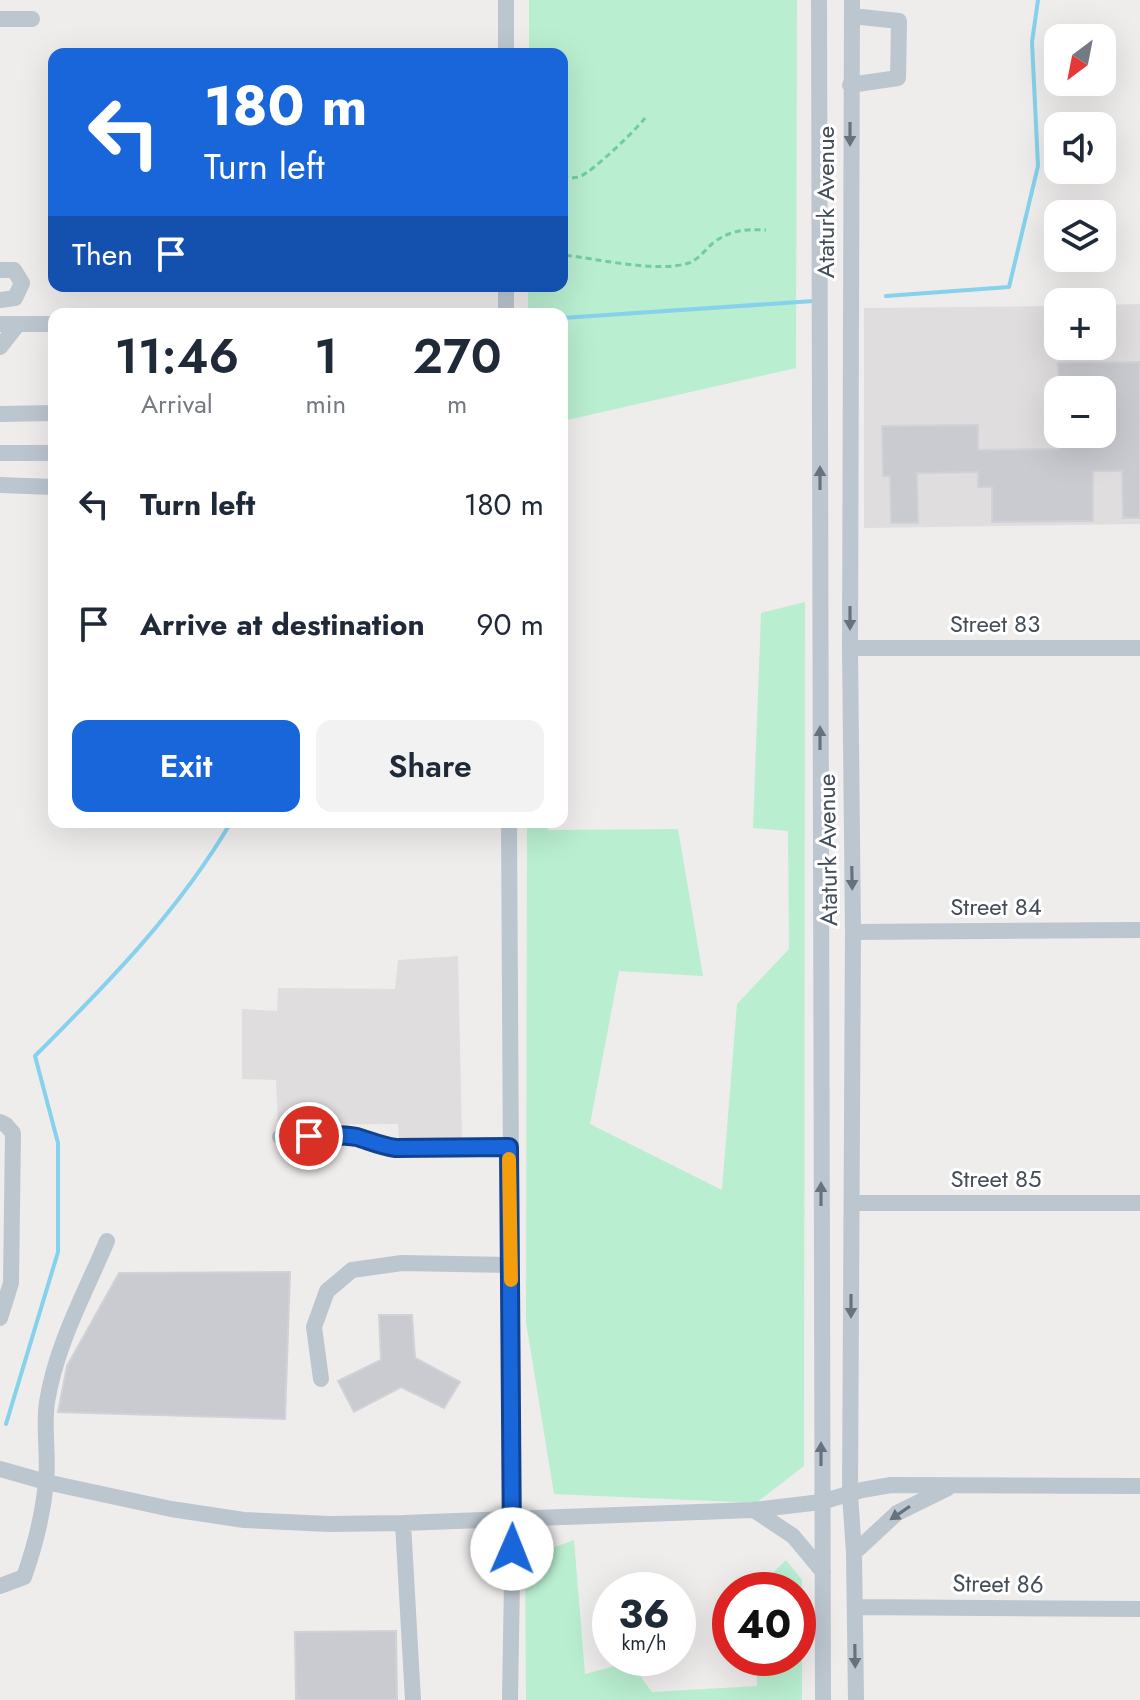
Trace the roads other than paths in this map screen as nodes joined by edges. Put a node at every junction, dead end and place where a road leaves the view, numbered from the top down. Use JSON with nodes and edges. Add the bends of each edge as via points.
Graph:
{"nodes":[{"id":1,"x":506,"y":0,"type":"edge"},
{"id":2,"x":819,"y":0,"type":"edge"},
{"id":3,"x":852,"y":8,"type":"edge"},
{"id":4,"x":0,"y":19,"type":"edge"},
{"id":5,"x":32,"y":19,"type":"dead end"},
{"id":6,"x":506,"y":48,"type":"edge"},
{"id":7,"x":850,"y":85,"type":"junction"},
{"id":8,"x":0,"y":270,"type":"edge"},
{"id":9,"x":0,"y":300,"type":"edge"},
{"id":10,"x":0,"y":324,"type":"edge"},
{"id":11,"x":18,"y":324,"type":"junction"},
{"id":12,"x":48,"y":324,"type":"edge"},
{"id":13,"x":0,"y":347,"type":"edge"},
{"id":14,"x":48,"y":413,"type":"edge"},
{"id":15,"x":0,"y":414,"type":"edge"},
{"id":16,"x":0,"y":453,"type":"edge"},
{"id":17,"x":48,"y":453,"type":"edge"},
{"id":18,"x":0,"y":485,"type":"edge"},
{"id":19,"x":48,"y":487,"type":"edge"},
{"id":20,"x":850,"y":581,"type":"junction"},
{"id":21,"x":820,"y":583,"type":"junction"},
{"id":22,"x":850,"y":648,"type":"junction"},
{"id":23,"x":1140,"y":648,"type":"edge"},
{"id":24,"x":509,"y":828,"type":"edge"},
{"id":25,"x":1140,"y":930,"type":"edge"},
{"id":26,"x":853,"y":932,"type":"junction"},
{"id":27,"x":0,"y":1122,"type":"edge"},
{"id":28,"x":280,"y":1137,"type":"dead end"},
{"id":29,"x":509,"y":1147,"type":"junction"},
{"id":30,"x":852,"y":1203,"type":"junction"},
{"id":31,"x":1140,"y":1203,"type":"edge"},
{"id":32,"x":107,"y":1241,"type":"dead end"},
{"id":33,"x":511,"y":1265,"type":"junction"},
{"id":34,"x":0,"y":1318,"type":"edge"},
{"id":35,"x":321,"y":1379,"type":"dead end"},
{"id":36,"x":0,"y":1469,"type":"edge"},
{"id":37,"x":46,"y":1482,"type":"junction"},
{"id":38,"x":953,"y":1485,"type":"junction"},
{"id":39,"x":1140,"y":1486,"type":"edge"},
{"id":40,"x":850,"y":1494,"type":"junction"},
{"id":41,"x":821,"y":1502,"type":"junction"},
{"id":42,"x":753,"y":1510,"type":"junction"},
{"id":43,"x":513,"y":1519,"type":"junction"},
{"id":44,"x":403,"y":1523,"type":"junction"},
{"id":45,"x":854,"y":1553,"type":"junction"},
{"id":46,"x":823,"y":1572,"type":"junction"},
{"id":47,"x":0,"y":1586,"type":"edge"},
{"id":48,"x":855,"y":1607,"type":"junction"},
{"id":49,"x":1140,"y":1609,"type":"edge"},
{"id":50,"x":413,"y":1700,"type":"edge"},
{"id":51,"x":510,"y":1700,"type":"edge"},
{"id":52,"x":823,"y":1700,"type":"edge"},
{"id":53,"x":856,"y":1700,"type":"edge"}],
"edges":[{"from":1,"to":6,"type":"street"},
{"from":21,"to":2,"type":"street","name":"Ataturk Avenue","one_way":true},
{"from":3,"to":7,"type":"street","name":"Ataturk Avenue"},
{"from":3,"to":7,"type":"street","via":[[899,21],[898,78]]},
{"from":4,"to":5,"type":"street"},
{"from":7,"to":20,"type":"street","name":"Ataturk Avenue","one_way":true},
{"from":8,"to":9,"type":"street","via":[[14,270],[22,283],[15,298]]},
{"from":10,"to":11,"type":"street"},
{"from":11,"to":12,"type":"street"},
{"from":11,"to":13,"type":"street"},
{"from":14,"to":15,"type":"street"},
{"from":16,"to":17,"type":"street"},
{"from":18,"to":19,"type":"street"},
{"from":20,"to":21,"type":"street"},
{"from":20,"to":22,"type":"street","name":"Ataturk Avenue","one_way":true},
{"from":41,"to":21,"type":"street","name":"Ataturk Avenue","one_way":true},
{"from":22,"to":23,"type":"street","name":"Street 83"},
{"from":22,"to":26,"type":"street","name":"Ataturk Avenue","one_way":true},
{"from":24,"to":29,"type":"street"},
{"from":25,"to":26,"type":"street","name":"Street 84"},
{"from":26,"to":30,"type":"street","name":"Ataturk Avenue"},
{"from":27,"to":34,"type":"street","via":[[13,1133],[11,1283]]},
{"from":28,"to":29,"type":"street","via":[[338,1135],[396,1148]]},
{"from":29,"to":33,"type":"street"},
{"from":30,"to":31,"type":"street","name":"Street 85"},
{"from":30,"to":40,"type":"street","name":"Ataturk Avenue","one_way":true},
{"from":32,"to":37,"type":"street","via":[[51,1382]]},
{"from":33,"to":35,"type":"street","via":[[402,1263],[352,1270],[327,1291],[314,1327]]},
{"from":33,"to":43,"type":"street"},
{"from":36,"to":37,"type":"street"},
{"from":37,"to":44,"type":"street","via":[[244,1520]]},
{"from":37,"to":47,"type":"street","via":[[24,1577]]},
{"from":38,"to":39,"type":"street"},
{"from":38,"to":40,"type":"street","via":[[891,1485]]},
{"from":38,"to":45,"type":"street","one_way":true,"via":[[897,1513]]},
{"from":40,"to":41,"type":"street"},
{"from":40,"to":45,"type":"street","name":"Ataturk Avenue"},
{"from":41,"to":42,"type":"street"},
{"from":41,"to":46,"type":"street","name":"Ataturk Avenue"},
{"from":42,"to":43,"type":"street"},
{"from":42,"to":46,"type":"street","via":[[793,1536]]},
{"from":43,"to":44,"type":"street"},
{"from":43,"to":51,"type":"street"},
{"from":44,"to":50,"type":"street"},
{"from":45,"to":48,"type":"street","name":"Ataturk Avenue"},
{"from":46,"to":52,"type":"street","name":"Ataturk Avenue"},
{"from":48,"to":49,"type":"street","name":"Street 86"},
{"from":48,"to":53,"type":"street","name":"Ataturk Avenue","one_way":true}]}
